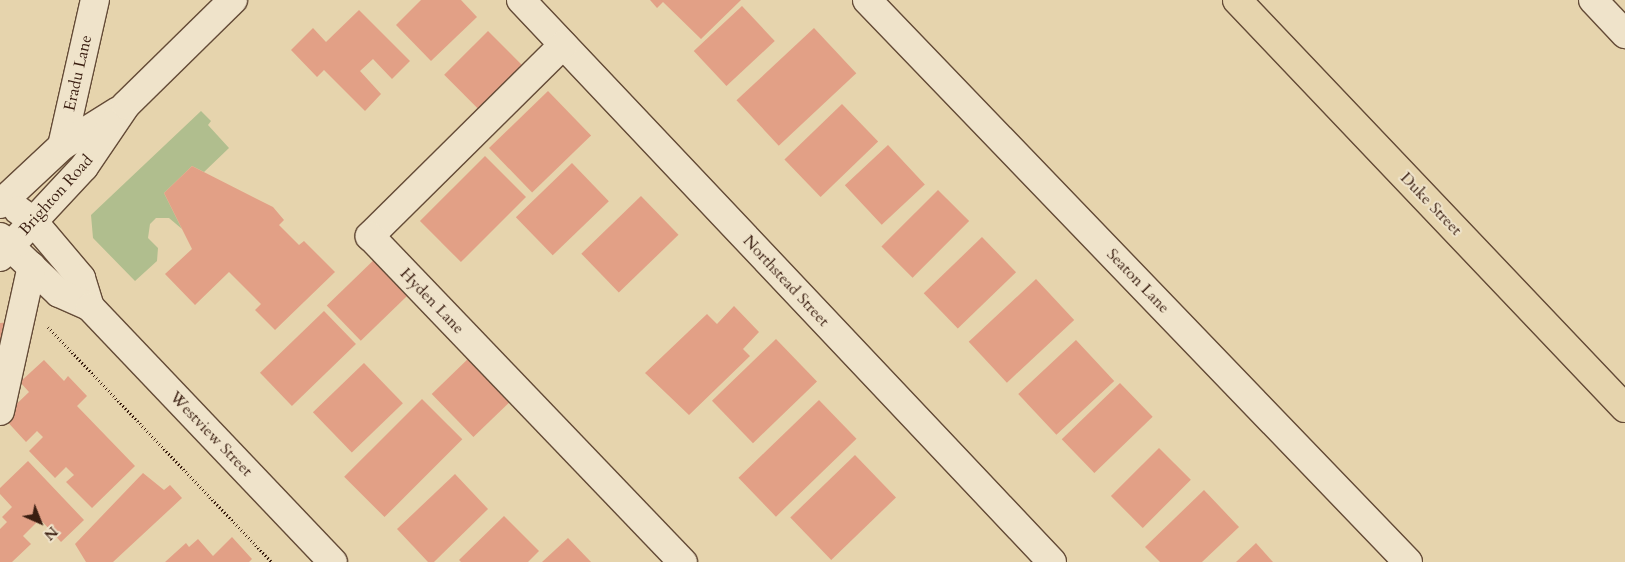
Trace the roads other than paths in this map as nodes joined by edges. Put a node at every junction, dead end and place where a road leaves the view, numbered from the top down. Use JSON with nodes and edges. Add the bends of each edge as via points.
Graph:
{"nodes":[{"id":1,"x":95,"y":0,"type":"edge"},
{"id":2,"x":233,"y":0,"type":"edge"},
{"id":3,"x":521,"y":0,"type":"edge"},
{"id":4,"x":867,"y":0,"type":"edge"},
{"id":5,"x":1237,"y":0,"type":"edge"},
{"id":6,"x":1593,"y":0,"type":"edge"},
{"id":7,"x":1625,"y":34,"type":"edge"},
{"id":8,"x":563,"y":45,"type":"junction"},
{"id":9,"x":126,"y":105,"type":"junction"},
{"id":10,"x":62,"y":146,"type":"junction"},
{"id":11,"x":1,"y":201,"type":"edge"},
{"id":12,"x":32,"y":220,"type":"junction"},
{"id":13,"x":4,"y":247,"type":"edge"},
{"id":14,"x":32,"y":266,"type":"junction"},
{"id":15,"x":90,"y":307,"type":"junction"},
{"id":16,"x":1625,"y":408,"type":"edge"},
{"id":17,"x":0,"y":411,"type":"edge"},
{"id":18,"x":333,"y":562,"type":"edge"},
{"id":19,"x":683,"y":562,"type":"edge"},
{"id":20,"x":1052,"y":562,"type":"edge"},
{"id":21,"x":1408,"y":562,"type":"edge"}],
"edges":[{"from":1,"to":10,"type":"street","name":"Eradu Lane"},
{"from":2,"to":9,"type":"street","name":"Brighton Road"},
{"from":3,"to":8,"type":"street","name":"Northstead Street"},
{"from":4,"to":21,"type":"street","name":"Seaton Lane"},
{"from":5,"to":16,"type":"main road","name":"Duke Street"},
{"from":6,"to":7,"type":"street"},
{"from":8,"to":19,"type":"street","name":"Hyden Lane","via":[[370,236]]},
{"from":8,"to":20,"type":"street","name":"Northstead Street"},
{"from":9,"to":10,"type":"street","name":"Brighton Road"},
{"from":9,"to":12,"type":"street","name":"Brighton Road","via":[[84,167]]},
{"from":10,"to":11,"type":"street","name":"Brighton Road"},
{"from":11,"to":12,"type":"street","name":"Westview Street"},
{"from":12,"to":13,"type":"street","name":"Brighton Road"},
{"from":12,"to":15,"type":"street","name":"Westview Street","via":[[81,278]]},
{"from":13,"to":14,"type":"street","name":"Westview Street"},
{"from":14,"to":15,"type":"street","name":"Westview Street","via":[[59,293]]},
{"from":14,"to":17,"type":"street"},
{"from":15,"to":18,"type":"street","name":"Westview Street"}]}
